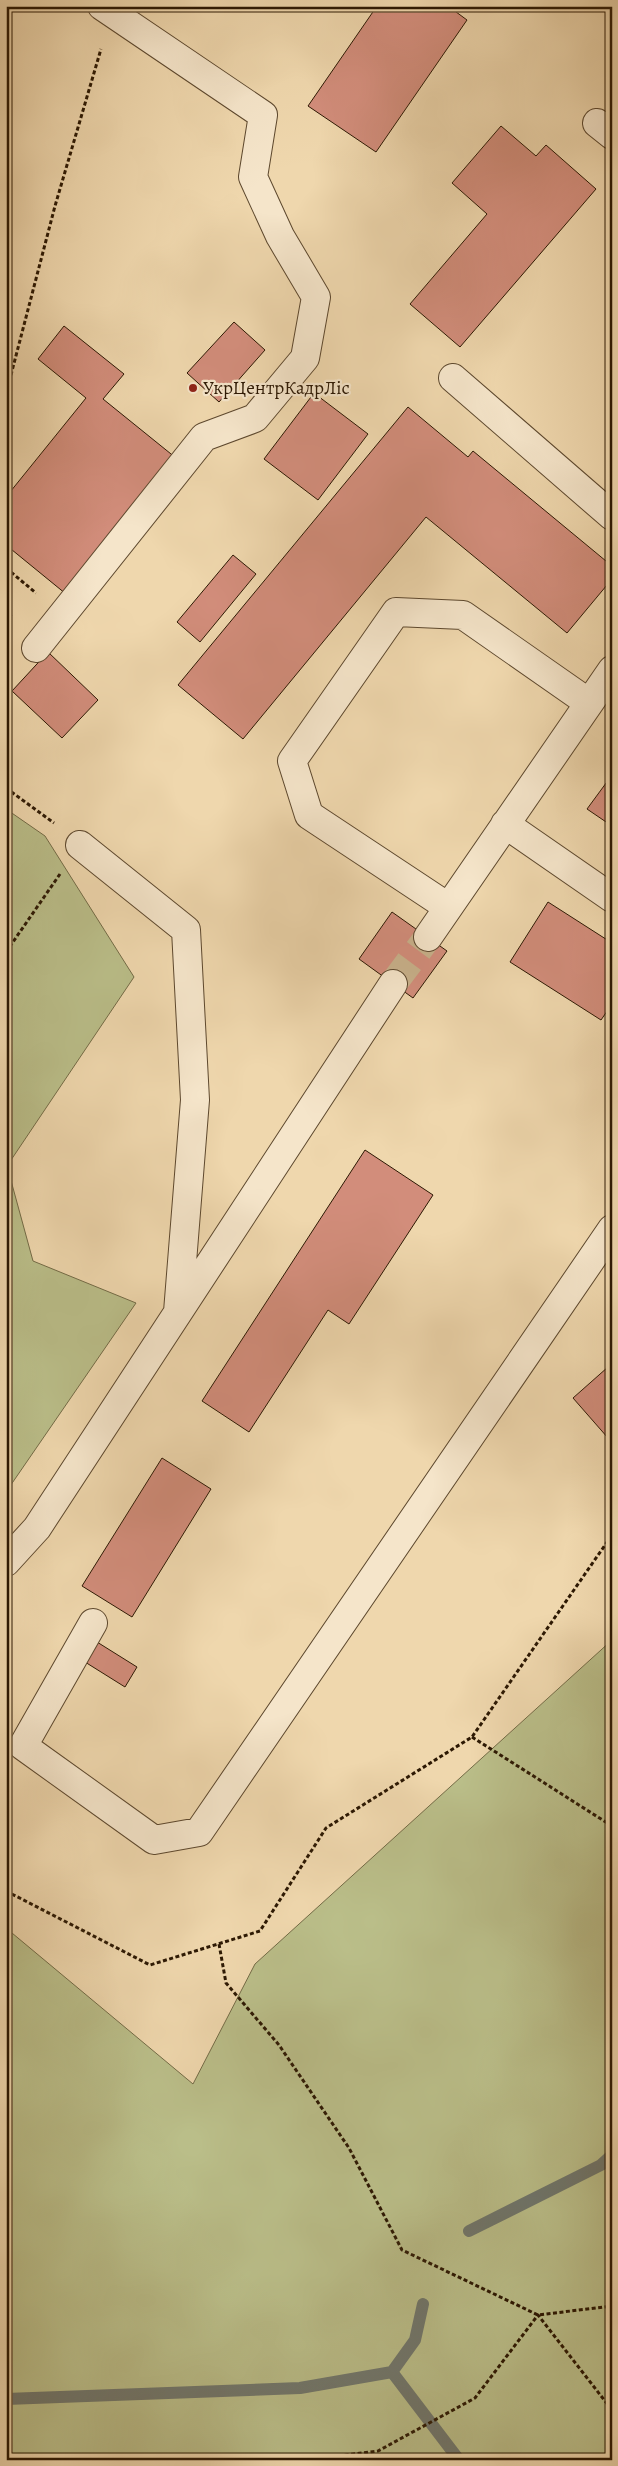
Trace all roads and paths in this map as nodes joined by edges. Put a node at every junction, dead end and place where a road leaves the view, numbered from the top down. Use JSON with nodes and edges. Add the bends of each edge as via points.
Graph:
{"nodes":[{"id":1,"x":107,"y":10,"type":"edge"},
{"id":2,"x":453,"y":378,"type":"dead end"},
{"id":3,"x":6,"y":394,"type":"edge"},
{"id":4,"x":612,"y":516,"type":"edge"},
{"id":5,"x":36,"y":648,"type":"dead end"},
{"id":6,"x":612,"y":670,"type":"edge"},
{"id":7,"x":589,"y":703,"type":"junction"},
{"id":8,"x":6,"y":788,"type":"edge"},
{"id":9,"x":505,"y":824,"type":"junction"},
{"id":10,"x":80,"y":845,"type":"junction"},
{"id":11,"x":612,"y":898,"type":"edge"},
{"id":12,"x":448,"y":907,"type":"junction"},
{"id":13,"x":428,"y":937,"type":"tunnel mouth"},
{"id":14,"x":6,"y":952,"type":"edge"},
{"id":15,"x":393,"y":984,"type":"tunnel mouth"},
{"id":16,"x":612,"y":1229,"type":"edge"},
{"id":17,"x":178,"y":1315,"type":"junction"},
{"id":18,"x":612,"y":1534,"type":"edge"},
{"id":19,"x":6,"y":1562,"type":"edge"},
{"id":20,"x":93,"y":1624,"type":"dead end"},
{"id":21,"x":472,"y":1737,"type":"junction"},
{"id":22,"x":612,"y":1826,"type":"edge"},
{"id":23,"x":6,"y":1891,"type":"edge"},
{"id":24,"x":219,"y":1944,"type":"junction"},
{"id":25,"x":612,"y":2306,"type":"edge"},
{"id":26,"x":538,"y":2315,"type":"junction"},
{"id":27,"x":612,"y":2410,"type":"edge"},
{"id":28,"x":306,"y":2460,"type":"edge"}],
"edges":[{"from":1,"to":3,"type":"path"},
{"from":1,"to":5,"type":"lane","via":[[263,115],[253,177],[280,236],[316,297],[304,358],[255,418],[204,436]]},
{"from":2,"to":4,"type":"lane"},
{"from":6,"to":7,"type":"lane"},
{"from":7,"to":9,"type":"lane"},
{"from":7,"to":12,"type":"lane","via":[[463,615],[396,612],[292,760],[308,815]]},
{"from":8,"to":10,"type":"path"},
{"from":9,"to":11,"type":"lane"},
{"from":9,"to":12,"type":"lane"},
{"from":10,"to":14,"type":"path"},
{"from":10,"to":17,"type":"lane","via":[[186,930],[195,1100]]},
{"from":12,"to":13,"type":"lane"},
{"from":15,"to":17,"type":"lane"},
{"from":16,"to":20,"type":"lane","via":[[199,1832],[154,1840],[23,1746]]},
{"from":17,"to":19,"type":"lane","via":[[37,1528]]},
{"from":18,"to":21,"type":"path"},
{"from":21,"to":22,"type":"path"},
{"from":21,"to":24,"type":"path","via":[[326,1828],[260,1931]]},
{"from":23,"to":24,"type":"path","via":[[150,1965]]},
{"from":24,"to":26,"type":"path","via":[[226,1983],[279,2045],[349,2148],[402,2250]]},
{"from":25,"to":26,"type":"path"},
{"from":26,"to":27,"type":"path"},
{"from":26,"to":28,"type":"path","via":[[475,2398],[378,2450]]}]}
